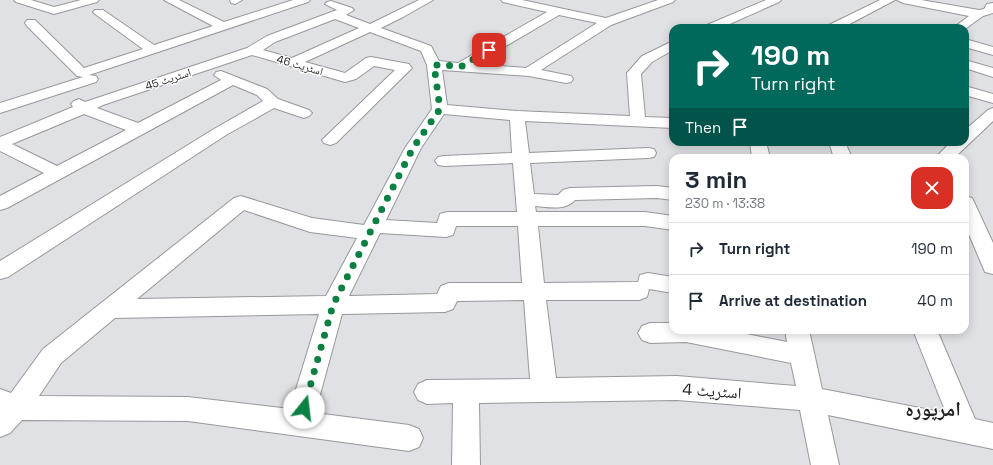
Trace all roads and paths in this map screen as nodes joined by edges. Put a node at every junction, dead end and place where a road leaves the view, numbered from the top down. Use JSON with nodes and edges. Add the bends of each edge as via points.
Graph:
{"nodes":[{"id":1,"x":20,"y":0,"type":"edge"},
{"id":2,"x":93,"y":0,"type":"edge"},
{"id":3,"x":170,"y":0,"type":"edge"},
{"id":4,"x":304,"y":0,"type":"edge"},
{"id":5,"x":311,"y":0,"type":"edge"},
{"id":6,"x":427,"y":0,"type":"edge"},
{"id":7,"x":507,"y":0,"type":"edge"},
{"id":8,"x":669,"y":0,"type":"edge"},
{"id":9,"x":776,"y":0,"type":"edge"},
{"id":10,"x":889,"y":0,"type":"edge"},
{"id":11,"x":903,"y":0,"type":"edge"},
{"id":12,"x":335,"y":6,"type":"edge"},
{"id":13,"x":993,"y":6,"type":"edge"},
{"id":14,"x":557,"y":11,"type":"junction"},
{"id":15,"x":100,"y":12,"type":"dead end"},
{"id":16,"x":979,"y":14,"type":"junction"},
{"id":17,"x":607,"y":22,"type":"junction"},
{"id":18,"x":31,"y":23,"type":"dead end"},
{"id":19,"x":721,"y":24,"type":"edge"},
{"id":20,"x":841,"y":24,"type":"edge"},
{"id":21,"x":965,"y":24,"type":"edge"},
{"id":22,"x":224,"y":27,"type":"junction"},
{"id":23,"x":372,"y":28,"type":"junction"},
{"id":24,"x":969,"y":44,"type":"edge"},
{"id":25,"x":669,"y":47,"type":"edge"},
{"id":26,"x":153,"y":50,"type":"junction"},
{"id":27,"x":993,"y":51,"type":"edge"},
{"id":28,"x":252,"y":52,"type":"junction"},
{"id":29,"x":292,"y":63,"type":"junction"},
{"id":30,"x":434,"y":65,"type":"junction"},
{"id":31,"x":969,"y":65,"type":"edge"},
{"id":32,"x":462,"y":66,"type":"junction"},
{"id":33,"x":204,"y":67,"type":"junction"},
{"id":34,"x":529,"y":72,"type":"junction"},
{"id":35,"x":82,"y":73,"type":"junction"},
{"id":36,"x":993,"y":73,"type":"edge"},
{"id":37,"x":233,"y":79,"type":"junction"},
{"id":38,"x":566,"y":80,"type":"dead end"},
{"id":39,"x":64,"y":88,"type":"junction"},
{"id":40,"x":0,"y":91,"type":"edge"},
{"id":41,"x":969,"y":91,"type":"edge"},
{"id":42,"x":993,"y":99,"type":"edge"},
{"id":43,"x":273,"y":102,"type":"junction"},
{"id":44,"x":5,"y":107,"type":"edge"},
{"id":45,"x":83,"y":108,"type":"junction"},
{"id":46,"x":440,"y":109,"type":"junction"},
{"id":47,"x":304,"y":113,"type":"dead end"},
{"id":48,"x":993,"y":113,"type":"edge"},
{"id":49,"x":517,"y":116,"type":"junction"},
{"id":50,"x":638,"y":121,"type":"junction"},
{"id":51,"x":669,"y":123,"type":"edge"},
{"id":52,"x":139,"y":129,"type":"junction"},
{"id":53,"x":969,"y":135,"type":"edge"},
{"id":54,"x":2,"y":140,"type":"edge"},
{"id":55,"x":330,"y":140,"type":"dead end"},
{"id":56,"x":958,"y":146,"type":"edge"},
{"id":57,"x":648,"y":153,"type":"dead end"},
{"id":58,"x":948,"y":154,"type":"edge"},
{"id":59,"x":521,"y":158,"type":"junction"},
{"id":60,"x":444,"y":161,"type":"dead end"},
{"id":61,"x":57,"y":173,"type":"junction"},
{"id":62,"x":669,"y":194,"type":"edge"},
{"id":63,"x":0,"y":204,"type":"edge"},
{"id":64,"x":526,"y":210,"type":"junction"},
{"id":65,"x":969,"y":210,"type":"edge"},
{"id":66,"x":669,"y":222,"type":"edge"},
{"id":67,"x":978,"y":227,"type":"edge"},
{"id":68,"x":372,"y":230,"type":"junction"},
{"id":69,"x":993,"y":266,"type":"edge"},
{"id":70,"x":0,"y":271,"type":"edge"},
{"id":71,"x":669,"y":285,"type":"edge"},
{"id":72,"x":534,"y":291,"type":"junction"},
{"id":73,"x":333,"y":305,"type":"junction"},
{"id":74,"x":110,"y":309,"type":"junction"},
{"id":75,"x":669,"y":332,"type":"edge"},
{"id":76,"x":650,"y":333,"type":"dead end"},
{"id":77,"x":696,"y":334,"type":"edge"},
{"id":78,"x":798,"y":334,"type":"edge"},
{"id":79,"x":926,"y":334,"type":"edge"},
{"id":80,"x":802,"y":355,"type":"junction"},
{"id":81,"x":544,"y":391,"type":"junction"},
{"id":82,"x":427,"y":392,"type":"dead end"},
{"id":83,"x":466,"y":392,"type":"junction"},
{"id":84,"x":811,"y":399,"type":"junction"},
{"id":85,"x":5,"y":411,"type":"edge"},
{"id":86,"x":300,"y":423,"type":"junction"},
{"id":87,"x":966,"y":430,"type":"junction"},
{"id":88,"x":993,"y":436,"type":"edge"},
{"id":89,"x":408,"y":438,"type":"dead end"},
{"id":90,"x":466,"y":465,"type":"edge"},
{"id":91,"x":825,"y":465,"type":"edge"}],
"edges":[{"from":1,"to":2,"type":"street","via":[[54,11]]},
{"from":3,"to":22,"type":"street"},
{"from":4,"to":22,"type":"street"},
{"from":5,"to":12,"type":"street"},
{"from":6,"to":23,"type":"street"},
{"from":7,"to":14,"type":"street"},
{"from":8,"to":17,"type":"street"},
{"from":9,"to":19,"type":"street"},
{"from":10,"to":20,"type":"street"},
{"from":11,"to":16,"type":"street"},
{"from":12,"to":23,"type":"street"},
{"from":12,"to":28,"type":"street","name":"اسٹریٹ 45","via":[[271,39]]},
{"from":13,"to":16,"type":"street"},
{"from":14,"to":17,"type":"street"},
{"from":14,"to":32,"type":"street"},
{"from":15,"to":26,"type":"street"},
{"from":16,"to":21,"type":"street"},
{"from":17,"to":34,"type":"street"},
{"from":18,"to":35,"type":"street"},
{"from":22,"to":26,"type":"street"},
{"from":23,"to":29,"type":"street"},
{"from":23,"to":30,"type":"street","via":[[426,49]]},
{"from":24,"to":27,"type":"street"},
{"from":25,"to":50,"type":"street","via":[[647,59],[634,73]]},
{"from":26,"to":35,"type":"street"},
{"from":28,"to":29,"type":"street","name":"اسٹریٹ 46"},
{"from":28,"to":33,"type":"street","name":"اسٹریٹ 45"},
{"from":29,"to":55,"type":"street","name":"اسٹریٹ 46","via":[[348,78],[371,61],[405,68]]},
{"from":30,"to":32,"type":"street"},
{"from":30,"to":46,"type":"street"},
{"from":31,"to":36,"type":"street"},
{"from":32,"to":34,"type":"street"},
{"from":33,"to":37,"type":"street"},
{"from":33,"to":45,"type":"street","name":"اسٹریٹ 45"},
{"from":34,"to":38,"type":"street"},
{"from":35,"to":39,"type":"street","via":[[91,79]]},
{"from":37,"to":43,"type":"street","via":[[262,92]]},
{"from":37,"to":52,"type":"street"},
{"from":39,"to":44,"type":"street"},
{"from":39,"to":45,"type":"street"},
{"from":40,"to":44,"type":"street"},
{"from":41,"to":42,"type":"street"},
{"from":43,"to":47,"type":"street"},
{"from":43,"to":70,"type":"street","via":[[220,132]]},
{"from":45,"to":52,"type":"street"},
{"from":45,"to":54,"type":"street","name":"اسٹریٹ 45"},
{"from":46,"to":49,"type":"street"},
{"from":46,"to":68,"type":"street","via":[[413,148]]},
{"from":48,"to":53,"type":"street"},
{"from":49,"to":50,"type":"street"},
{"from":49,"to":59,"type":"street"},
{"from":50,"to":51,"type":"street"},
{"from":52,"to":61,"type":"street"},
{"from":54,"to":61,"type":"street"},
{"from":56,"to":58,"type":"street"},
{"from":57,"to":59,"type":"street"},
{"from":59,"to":60,"type":"street"},
{"from":59,"to":64,"type":"street"},
{"from":61,"to":63,"type":"street"},
{"from":62,"to":64,"type":"street","via":[[570,194],[563,201]]},
{"from":64,"to":66,"type":"street"},
{"from":64,"to":68,"type":"street","via":[[447,219],[446,230]]},
{"from":64,"to":72,"type":"street"},
{"from":65,"to":67,"type":"street"},
{"from":67,"to":69,"type":"street"},
{"from":68,"to":73,"type":"street"},
{"from":68,"to":74,"type":"street","via":[[310,225],[241,202]]},
{"from":71,"to":72,"type":"street"},
{"from":72,"to":73,"type":"street","via":[[449,292],[445,303]]},
{"from":72,"to":81,"type":"street"},
{"from":73,"to":74,"type":"street"},
{"from":73,"to":86,"type":"street"},
{"from":74,"to":85,"type":"street","via":[[52,356]]},
{"from":75,"to":76,"type":"street"},
{"from":77,"to":80,"type":"street"},
{"from":78,"to":80,"type":"street"},
{"from":79,"to":87,"type":"street"},
{"from":80,"to":84,"type":"street"},
{"from":81,"to":83,"type":"street","name":"اسٹریٹ 4"},
{"from":81,"to":84,"type":"street","name":"اسٹریٹ 4","via":[[677,388]]},
{"from":82,"to":83,"type":"street","name":"اسٹریٹ 4"},
{"from":83,"to":90,"type":"street"},
{"from":84,"to":87,"type":"street","name":"اسٹریٹ 4"},
{"from":84,"to":91,"type":"street"},
{"from":85,"to":86,"type":"street","via":[[188,409]]},
{"from":86,"to":89,"type":"street"},
{"from":87,"to":88,"type":"street","name":"اسٹریٹ 4"}]}
